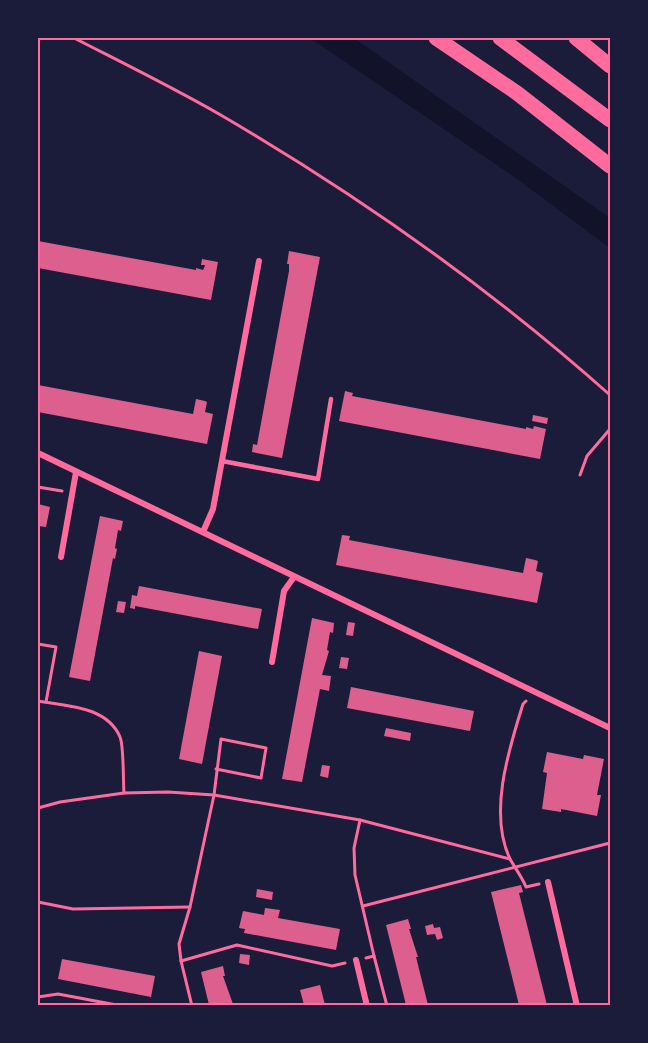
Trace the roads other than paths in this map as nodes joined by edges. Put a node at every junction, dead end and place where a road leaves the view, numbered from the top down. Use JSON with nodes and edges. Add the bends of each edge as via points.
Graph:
{"nodes":[{"id":1,"x":436,"y":38,"type":"edge"},
{"id":2,"x":500,"y":38,"type":"edge"},
{"id":3,"x":576,"y":38,"type":"edge"},
{"id":4,"x":610,"y":66,"type":"edge"},
{"id":5,"x":610,"y":120,"type":"edge"},
{"id":6,"x":610,"y":166,"type":"edge"},
{"id":7,"x":259,"y":261,"type":"dead end"},
{"id":8,"x":331,"y":399,"type":"dead end"},
{"id":9,"x":38,"y":453,"type":"edge"},
{"id":10,"x":222,"y":461,"type":"junction"},
{"id":11,"x":76,"y":472,"type":"junction"},
{"id":12,"x":203,"y":532,"type":"junction"},
{"id":13,"x":61,"y":557,"type":"dead end"},
{"id":14,"x":294,"y":577,"type":"junction"},
{"id":15,"x":272,"y":662,"type":"dead end"},
{"id":16,"x":610,"y":728,"type":"edge"},
{"id":17,"x":548,"y":882,"type":"road end"},
{"id":18,"x":356,"y":960,"type":"road end"},
{"id":19,"x":367,"y":1005,"type":"edge"},
{"id":20,"x":577,"y":1005,"type":"edge"}],
"edges":[{"from":1,"to":6,"type":"highway","via":[[517,93]]},
{"from":2,"to":5,"type":"highway"},
{"from":3,"to":4,"type":"highway"},
{"from":7,"to":10,"type":"street"},
{"from":8,"to":10,"type":"lane","via":[[318,479]]},
{"from":9,"to":11,"type":"street"},
{"from":10,"to":12,"type":"street","via":[[213,509]]},
{"from":11,"to":12,"type":"street"},
{"from":11,"to":13,"type":"street"},
{"from":12,"to":14,"type":"street"},
{"from":14,"to":15,"type":"street","via":[[284,591]]},
{"from":14,"to":16,"type":"street"},
{"from":17,"to":20,"type":"street"},
{"from":18,"to":19,"type":"street"}]}
